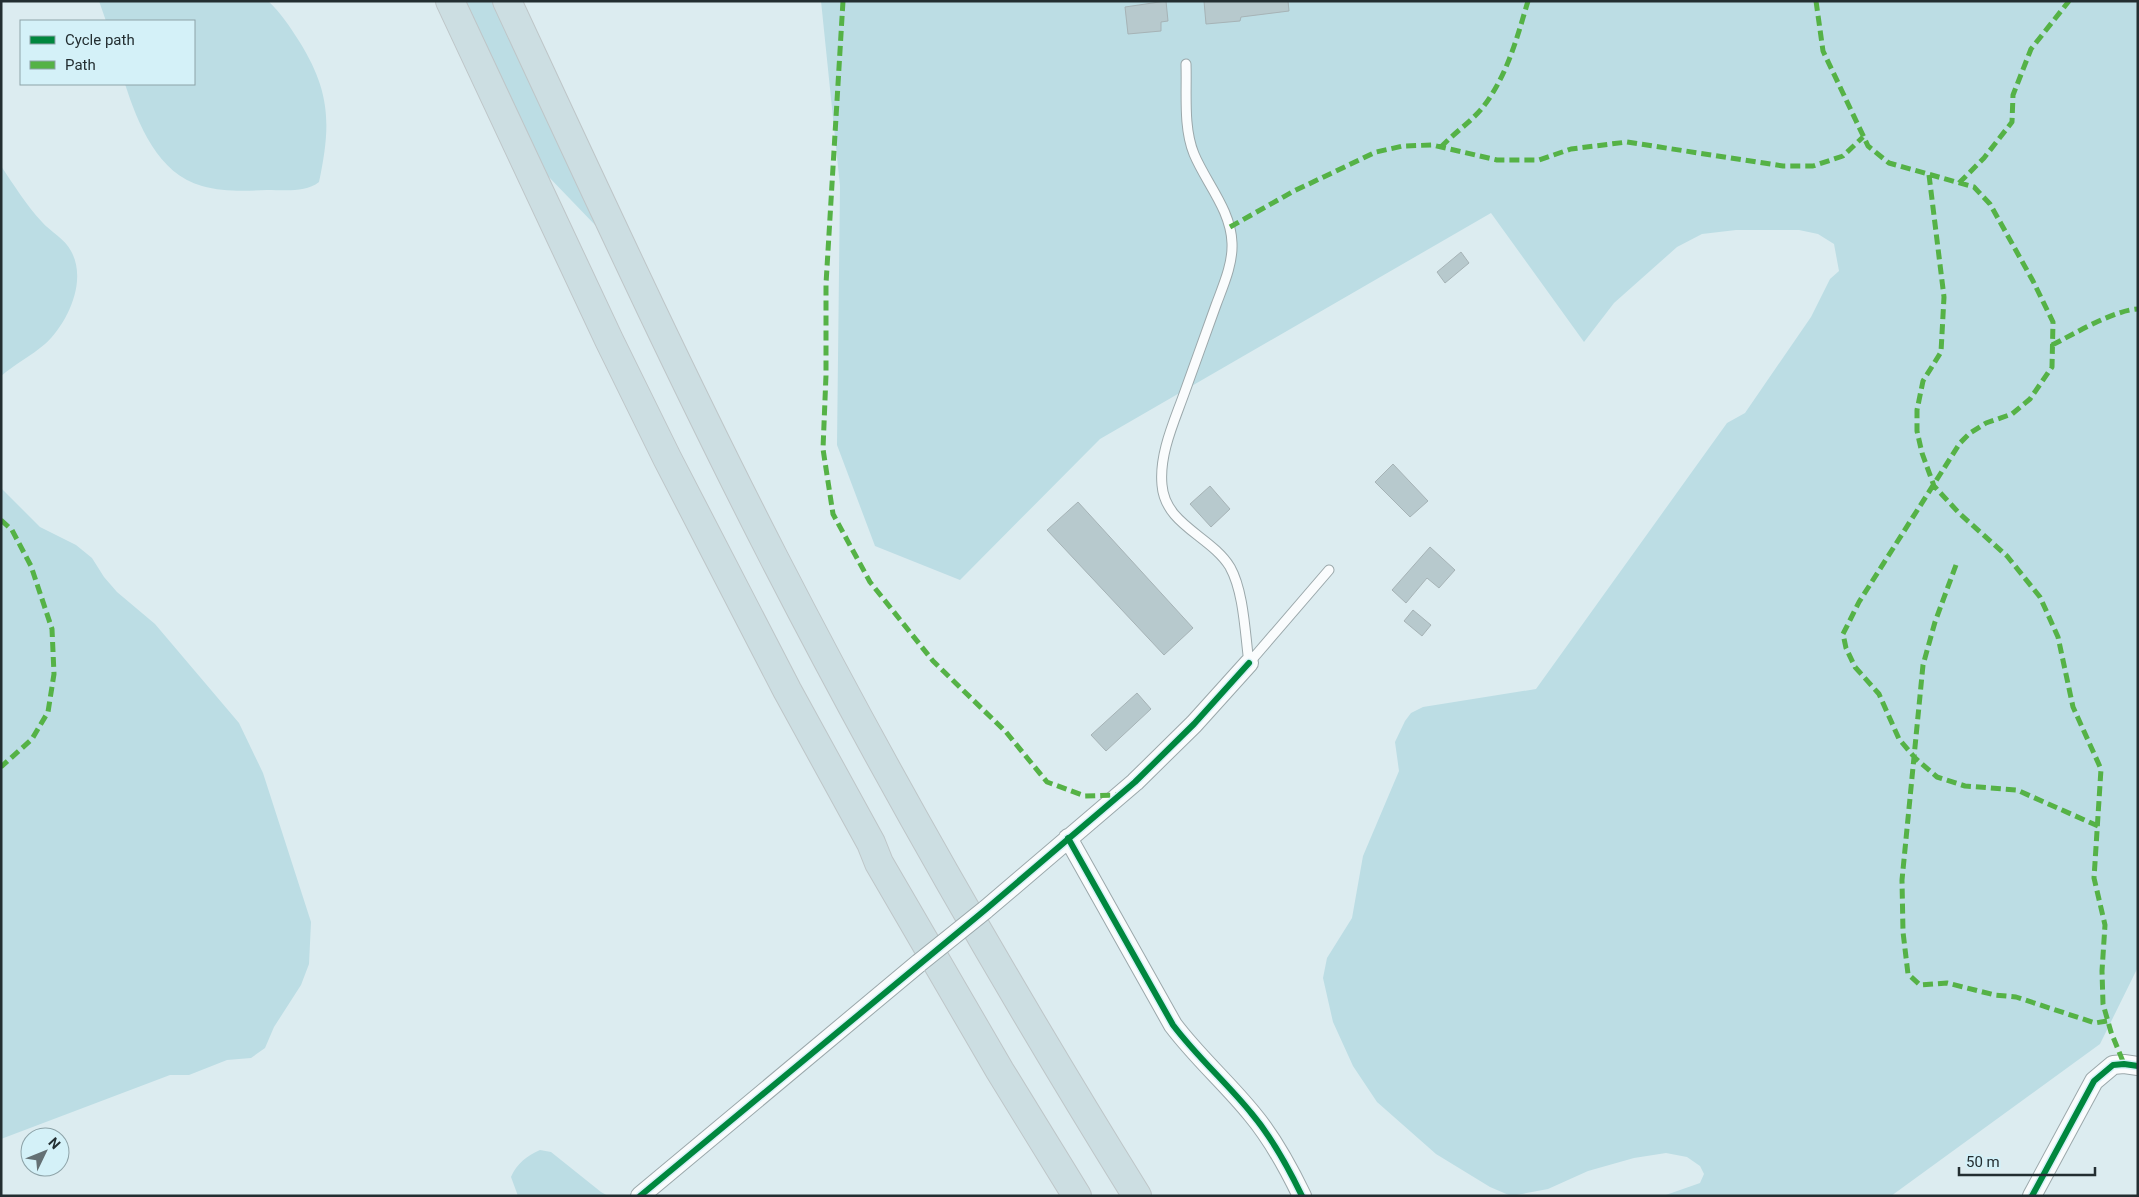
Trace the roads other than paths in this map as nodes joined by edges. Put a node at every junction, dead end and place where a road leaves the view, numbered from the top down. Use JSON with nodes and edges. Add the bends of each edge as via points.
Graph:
{"nodes":[{"id":1,"x":450,"y":1,"type":"edge"},
{"id":2,"x":507,"y":1,"type":"edge"},
{"id":3,"x":1186,"y":64,"type":"dead end"},
{"id":4,"x":1329,"y":570,"type":"dead end"},
{"id":5,"x":1249,"y":662,"type":"junction"},
{"id":6,"x":1068,"y":838,"type":"junction"},
{"id":7,"x":2138,"y":1066,"type":"edge"},
{"id":8,"x":640,"y":1196,"type":"edge"},
{"id":9,"x":1076,"y":1196,"type":"edge"},
{"id":10,"x":1137,"y":1196,"type":"edge"},
{"id":11,"x":1302,"y":1196,"type":"edge"},
{"id":12,"x":2032,"y":1196,"type":"edge"}],
"edges":[{"from":1,"to":9,"type":"highway","via":[[609,340],[730,582],[879,863]]},
{"from":2,"to":10,"type":"highway","via":[[672,352],[828,661],[1020,1003]]},
{"from":3,"to":5,"type":"lane","via":[[1188,134],[1200,168],[1224,212],[1232,244],[1229,268],[1171,430],[1162,466],[1162,486],[1165,500],[1174,514],[1221,555],[1230,568],[1238,590]]},
{"from":4,"to":5,"type":"lane"},
{"from":5,"to":6,"type":"street","via":[[1194,724],[1141,776]]},
{"from":6,"to":8,"type":"street","bridge":true},
{"from":6,"to":11,"type":"street","via":[[1173,1025],[1251,1112],[1280,1154]]},
{"from":7,"to":12,"type":"street","via":[[2113,1065],[2094,1081]]}]}
